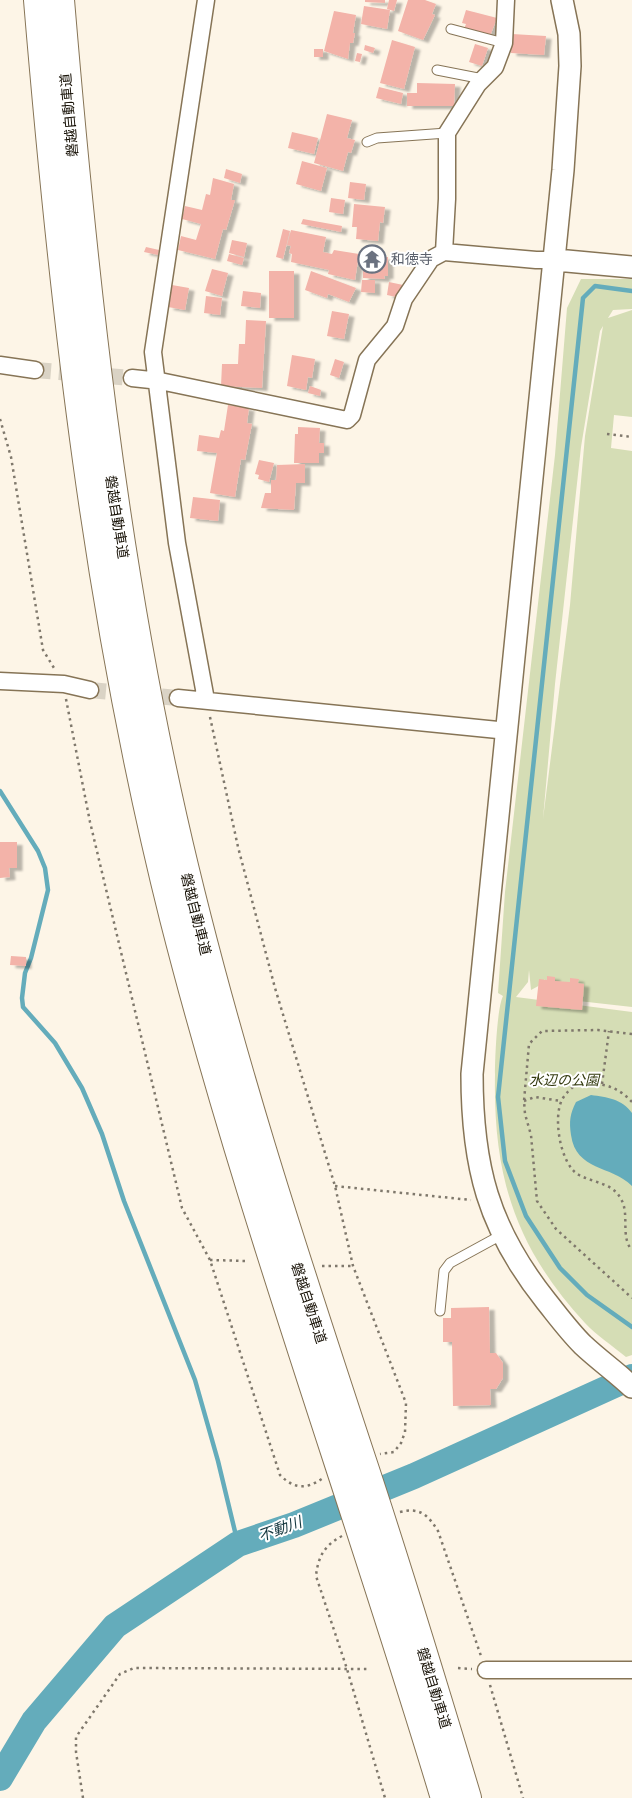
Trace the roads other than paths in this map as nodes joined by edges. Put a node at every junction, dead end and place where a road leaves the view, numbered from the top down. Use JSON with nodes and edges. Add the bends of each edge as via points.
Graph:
{"nodes":[{"id":1,"x":38,"y":0,"type":"edge"},
{"id":2,"x":60,"y":0,"type":"edge"},
{"id":3,"x":206,"y":0,"type":"edge"},
{"id":4,"x":506,"y":0,"type":"edge"},
{"id":5,"x":562,"y":0,"type":"edge"},
{"id":6,"x":451,"y":29,"type":"dead end"},
{"id":7,"x":504,"y":43,"type":"junction"},
{"id":8,"x":437,"y":70,"type":"dead end"},
{"id":9,"x":483,"y":79,"type":"junction"},
{"id":10,"x":447,"y":133,"type":"junction"},
{"id":11,"x":367,"y":142,"type":"dead end"},
{"id":12,"x":444,"y":252,"type":"junction"},
{"id":13,"x":556,"y":260,"type":"junction"},
{"id":14,"x":632,"y":267,"type":"edge"},
{"id":15,"x":0,"y":365,"type":"edge"},
{"id":16,"x":36,"y":370,"type":"tunnel mouth"},
{"id":17,"x":132,"y":378,"type":"tunnel mouth"},
{"id":18,"x":156,"y":381,"type":"junction"},
{"id":19,"x":0,"y":681,"type":"edge"},
{"id":20,"x":90,"y":690,"type":"tunnel mouth"},
{"id":21,"x":178,"y":698,"type":"tunnel mouth"},
{"id":22,"x":206,"y":700,"type":"junction"},
{"id":23,"x":508,"y":731,"type":"junction"},
{"id":24,"x":494,"y":1239,"type":"dead end"},
{"id":25,"x":440,"y":1311,"type":"dead end"},
{"id":26,"x":632,"y":1387,"type":"edge"},
{"id":27,"x":352,"y":1469,"type":"junction"},
{"id":28,"x":370,"y":1521,"type":"junction"},
{"id":29,"x":486,"y":1670,"type":"road end"},
{"id":30,"x":632,"y":1670,"type":"edge"},
{"id":31,"x":445,"y":1798,"type":"edge"},
{"id":32,"x":467,"y":1798,"type":"edge"}],
"edges":[{"from":1,"to":27,"type":"highway","name":"磐越自動車道","via":[[76,392],[106,594],[152,824],[233,1132]]},
{"from":2,"to":27,"type":"highway","name":"磐越自動車道","via":[[84,271],[100,393],[129,591],[163,770],[204,948],[248,1108],[307,1298]]},
{"from":3,"to":18,"type":"street","via":[[161,291],[153,352]]},
{"from":4,"to":7,"type":"street"},
{"from":5,"to":13,"type":"street","via":[[569,34],[569,92]]},
{"from":6,"to":7,"type":"lane"},
{"from":7,"to":9,"type":"street","via":[[495,67]]},
{"from":8,"to":9,"type":"lane"},
{"from":9,"to":10,"type":"street"},
{"from":10,"to":11,"type":"lane","via":[[377,138]]},
{"from":10,"to":12,"type":"street"},
{"from":12,"to":13,"type":"street"},
{"from":12,"to":18,"type":"street","via":[[431,259],[404,299],[396,326],[367,360],[352,415],[347,420]]},
{"from":13,"to":14,"type":"street"},
{"from":13,"to":23,"type":"street"},
{"from":15,"to":16,"type":"street"},
{"from":17,"to":18,"type":"street"},
{"from":18,"to":22,"type":"street","via":[[177,543]]},
{"from":19,"to":20,"type":"street","via":[[64,684]]},
{"from":21,"to":22,"type":"street"},
{"from":22,"to":23,"type":"street"},
{"from":23,"to":26,"type":"street","via":[[472,1074],[473,1131],[480,1175],[515,1258],[538,1291],[583,1345]]},
{"from":24,"to":25,"type":"lane","via":[[450,1263],[444,1271]]},
{"from":27,"to":28,"type":"highway","name":"磐越自動車道"},
{"from":28,"to":31,"type":"highway","name":"磐越自動車道"},
{"from":28,"to":32,"type":"highway","name":"磐越自動車道"},
{"from":29,"to":30,"type":"street"}]}
